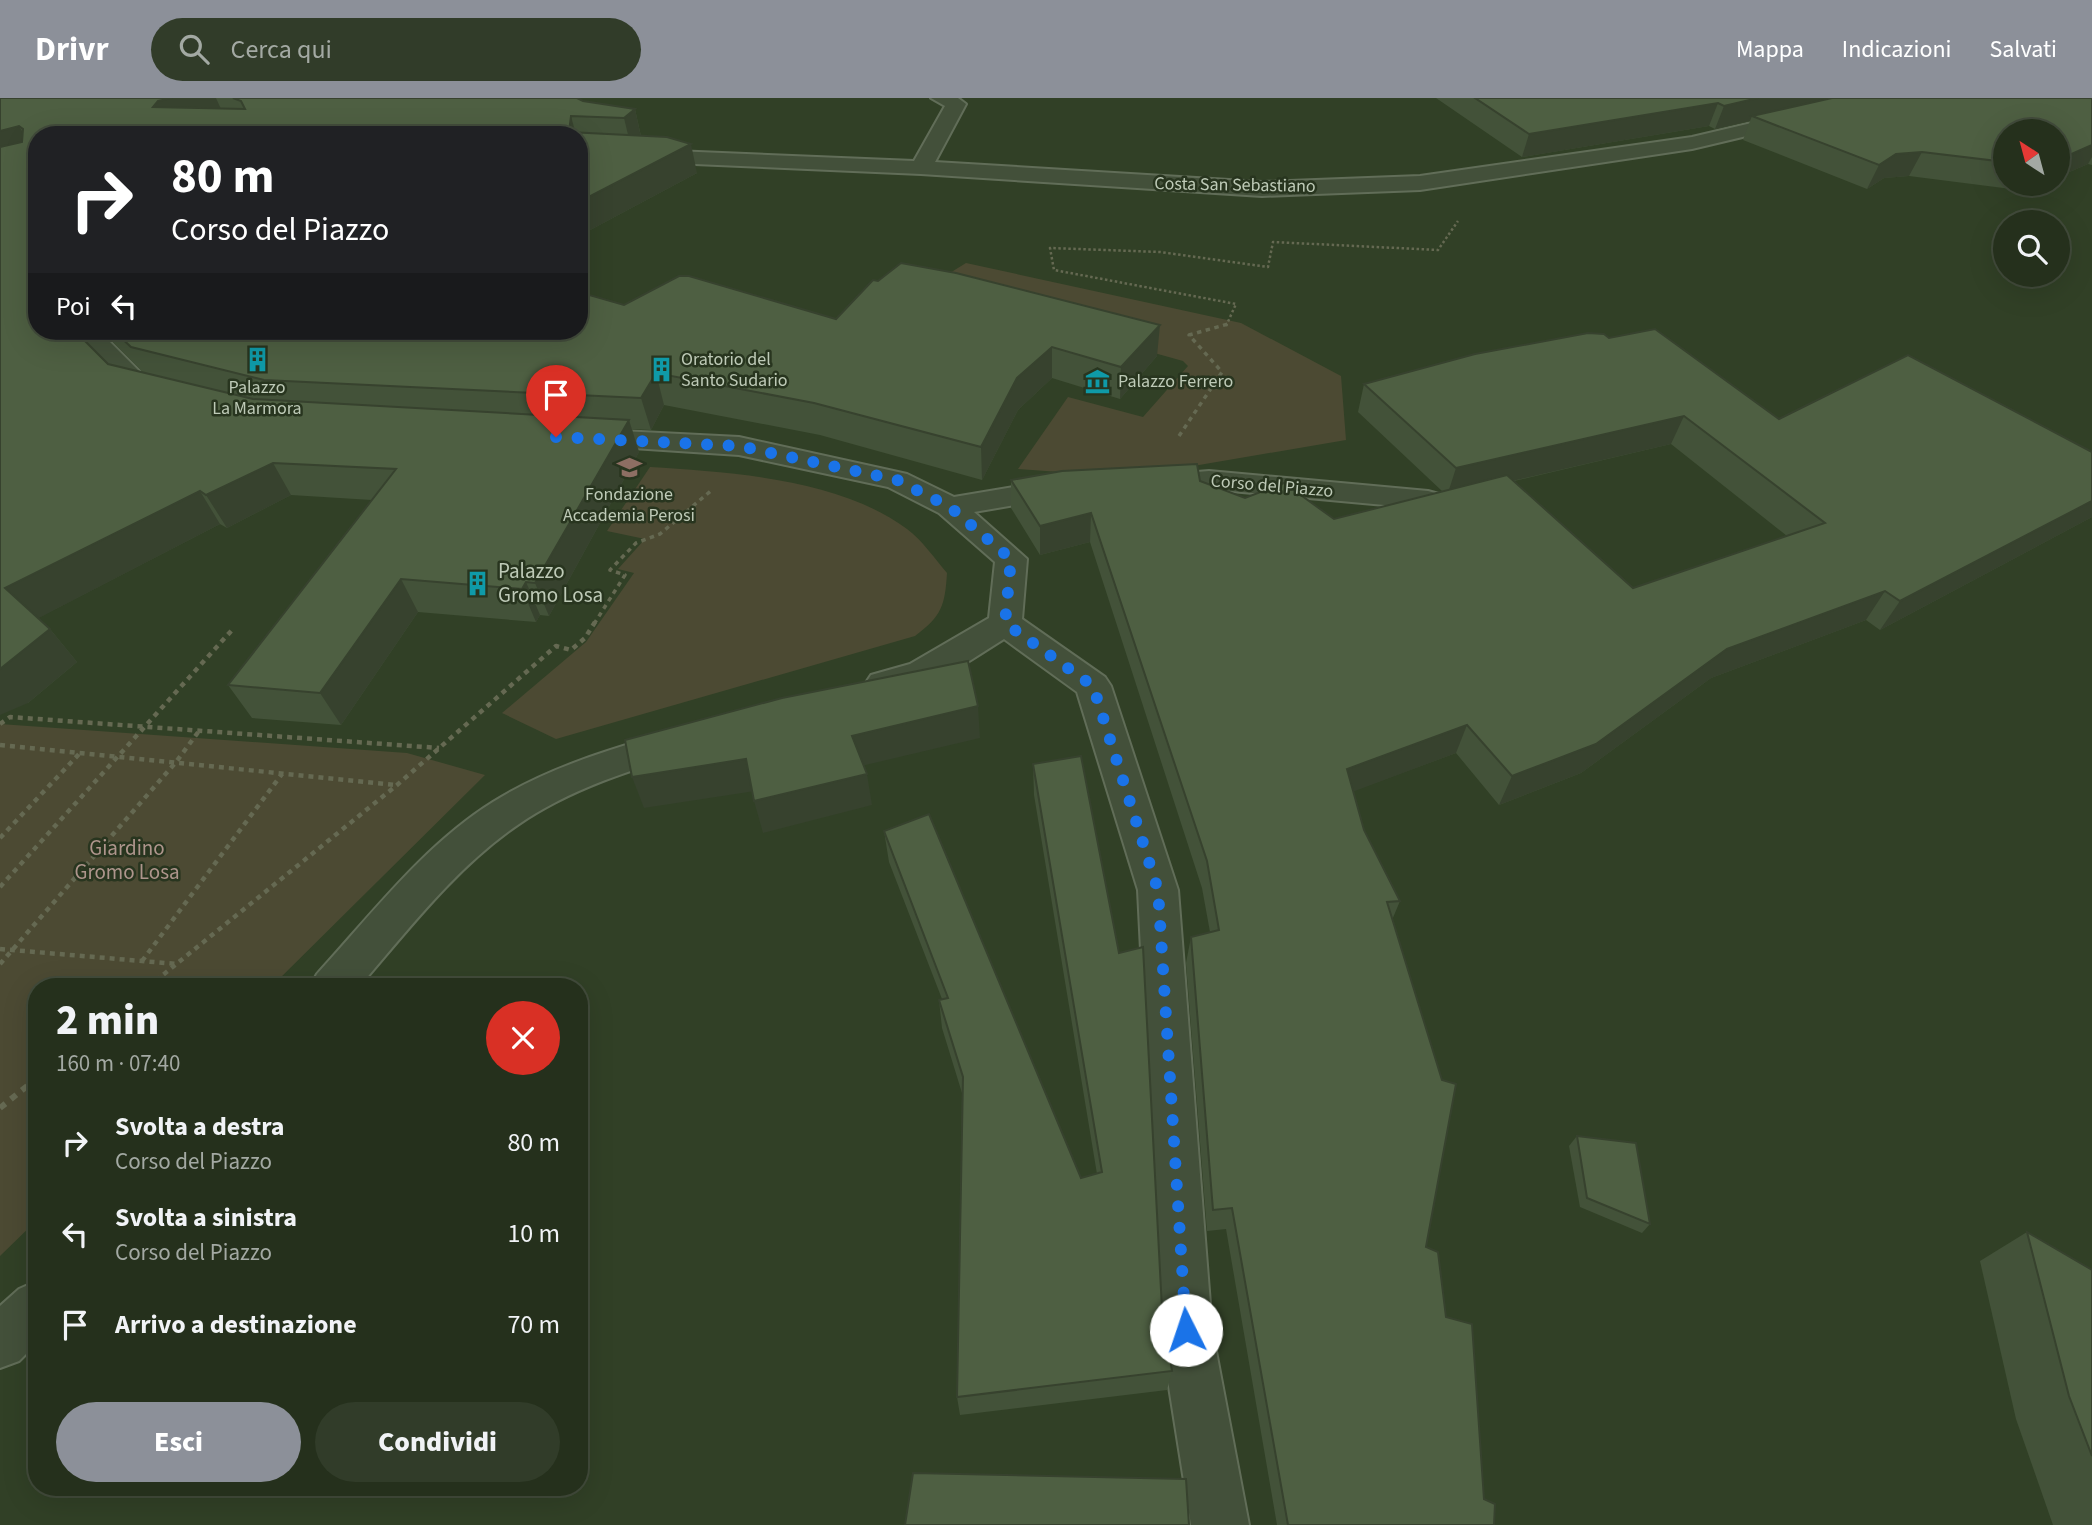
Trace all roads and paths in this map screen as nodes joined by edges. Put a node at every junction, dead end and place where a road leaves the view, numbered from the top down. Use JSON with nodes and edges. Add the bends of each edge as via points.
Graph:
{"nodes":[{"id":1,"x":941,"y":98,"type":"edge"},
{"id":2,"x":1883,"y":98,"type":"edge"},
{"id":3,"x":588,"y":153,"type":"edge"},
{"id":4,"x":920,"y":169,"type":"junction"},
{"id":5,"x":1461,"y":217,"type":"dead end"},
{"id":6,"x":91,"y":340,"type":"edge"},
{"id":7,"x":190,"y":400,"type":"edge"},
{"id":8,"x":558,"y":437,"type":"edge"},
{"id":9,"x":739,"y":446,"type":"junction"},
{"id":10,"x":1135,"y":484,"type":"joint"},
{"id":11,"x":1086,"y":487,"type":"edge"},
{"id":12,"x":1428,"y":500,"type":"edge"},
{"id":13,"x":950,"y":507,"type":"junction"},
{"id":14,"x":1005,"y":623,"type":"junction"},
{"id":15,"x":232,"y":630,"type":"dead end"},
{"id":16,"x":855,"y":692,"type":"edge"},
{"id":17,"x":0,"y":724,"type":"edge"},
{"id":18,"x":145,"y":727,"type":"junction"},
{"id":19,"x":199,"y":731,"type":"junction"},
{"id":20,"x":709,"y":734,"type":"edge"},
{"id":21,"x":0,"y":745,"type":"edge"},
{"id":22,"x":439,"y":748,"type":"junction"},
{"id":23,"x":80,"y":753,"type":"junction"},
{"id":24,"x":118,"y":757,"type":"junction"},
{"id":25,"x":177,"y":762,"type":"junction"},
{"id":26,"x":282,"y":773,"type":"junction"},
{"id":27,"x":397,"y":785,"type":"junction"},
{"id":28,"x":0,"y":838,"type":"edge"},
{"id":29,"x":0,"y":887,"type":"edge"},
{"id":30,"x":0,"y":949,"type":"edge"},
{"id":31,"x":13,"y":950,"type":"junction"},
{"id":32,"x":142,"y":961,"type":"junction"},
{"id":33,"x":0,"y":964,"type":"edge"},
{"id":34,"x":177,"y":964,"type":"junction"},
{"id":35,"x":159,"y":978,"type":"edge"},
{"id":36,"x":340,"y":978,"type":"edge"},
{"id":37,"x":28,"y":1085,"type":"edge"},
{"id":38,"x":0,"y":1108,"type":"edge"},
{"id":39,"x":28,"y":1316,"type":"edge"},
{"id":40,"x":0,"y":1342,"type":"edge"},
{"id":41,"x":1220,"y":1525,"type":"edge"}],
"edges":[{"from":1,"to":4,"type":"street","via":[[956,104]]},
{"from":2,"to":4,"type":"street","name":"Costa San Sebastiano","via":[[1692,143],[1420,183],[1262,189]]},
{"from":3,"to":4,"type":"street","name":"Costa San Sebastiano"},
{"from":5,"to":10,"type":"path","via":[[1438,250],[1273,242],[1268,267],[1160,252],[1050,248],[1054,270],[1236,304],[1227,326],[1189,335],[1222,372]]},
{"from":6,"to":7,"type":"street","via":[[139,387]]},
{"from":8,"to":9,"type":"street"},
{"from":9,"to":13,"type":"street","via":[[897,480]]},
{"from":9,"to":22,"type":"path","via":[[736,467],[724,480],[660,534],[636,543],[610,570],[625,575],[585,638],[571,650],[556,646]]},
{"from":10,"to":12,"type":"street","name":"Corso del Piazzo","via":[[1209,480]]},
{"from":11,"to":13,"type":"street"},
{"from":13,"to":14,"type":"street","via":[[1011,559]]},
{"from":14,"to":16,"type":"street","via":[[922,673]]},
{"from":14,"to":41,"type":"street","via":[[1093,686],[1158,890],[1186,1330]]},
{"from":15,"to":18,"type":"path"},
{"from":17,"to":18,"type":"path","via":[[10,717]]},
{"from":18,"to":19,"type":"path"},
{"from":18,"to":24,"type":"path"},
{"from":19,"to":22,"type":"path"},
{"from":19,"to":25,"type":"path"},
{"from":20,"to":36,"type":"street","via":[[630,757],[531,797],[461,847]]},
{"from":21,"to":23,"type":"path"},
{"from":22,"to":27,"type":"path"},
{"from":23,"to":24,"type":"path"},
{"from":23,"to":28,"type":"path"},
{"from":24,"to":25,"type":"path"},
{"from":24,"to":29,"type":"path"},
{"from":25,"to":26,"type":"path"},
{"from":25,"to":31,"type":"path"},
{"from":26,"to":27,"type":"path"},
{"from":26,"to":32,"type":"path"},
{"from":27,"to":34,"type":"path"},
{"from":30,"to":31,"type":"path"},
{"from":31,"to":32,"type":"path"},
{"from":31,"to":33,"type":"path"},
{"from":32,"to":34,"type":"path"},
{"from":34,"to":35,"type":"path"},
{"from":37,"to":38,"type":"path"},
{"from":39,"to":40,"type":"street"}]}
